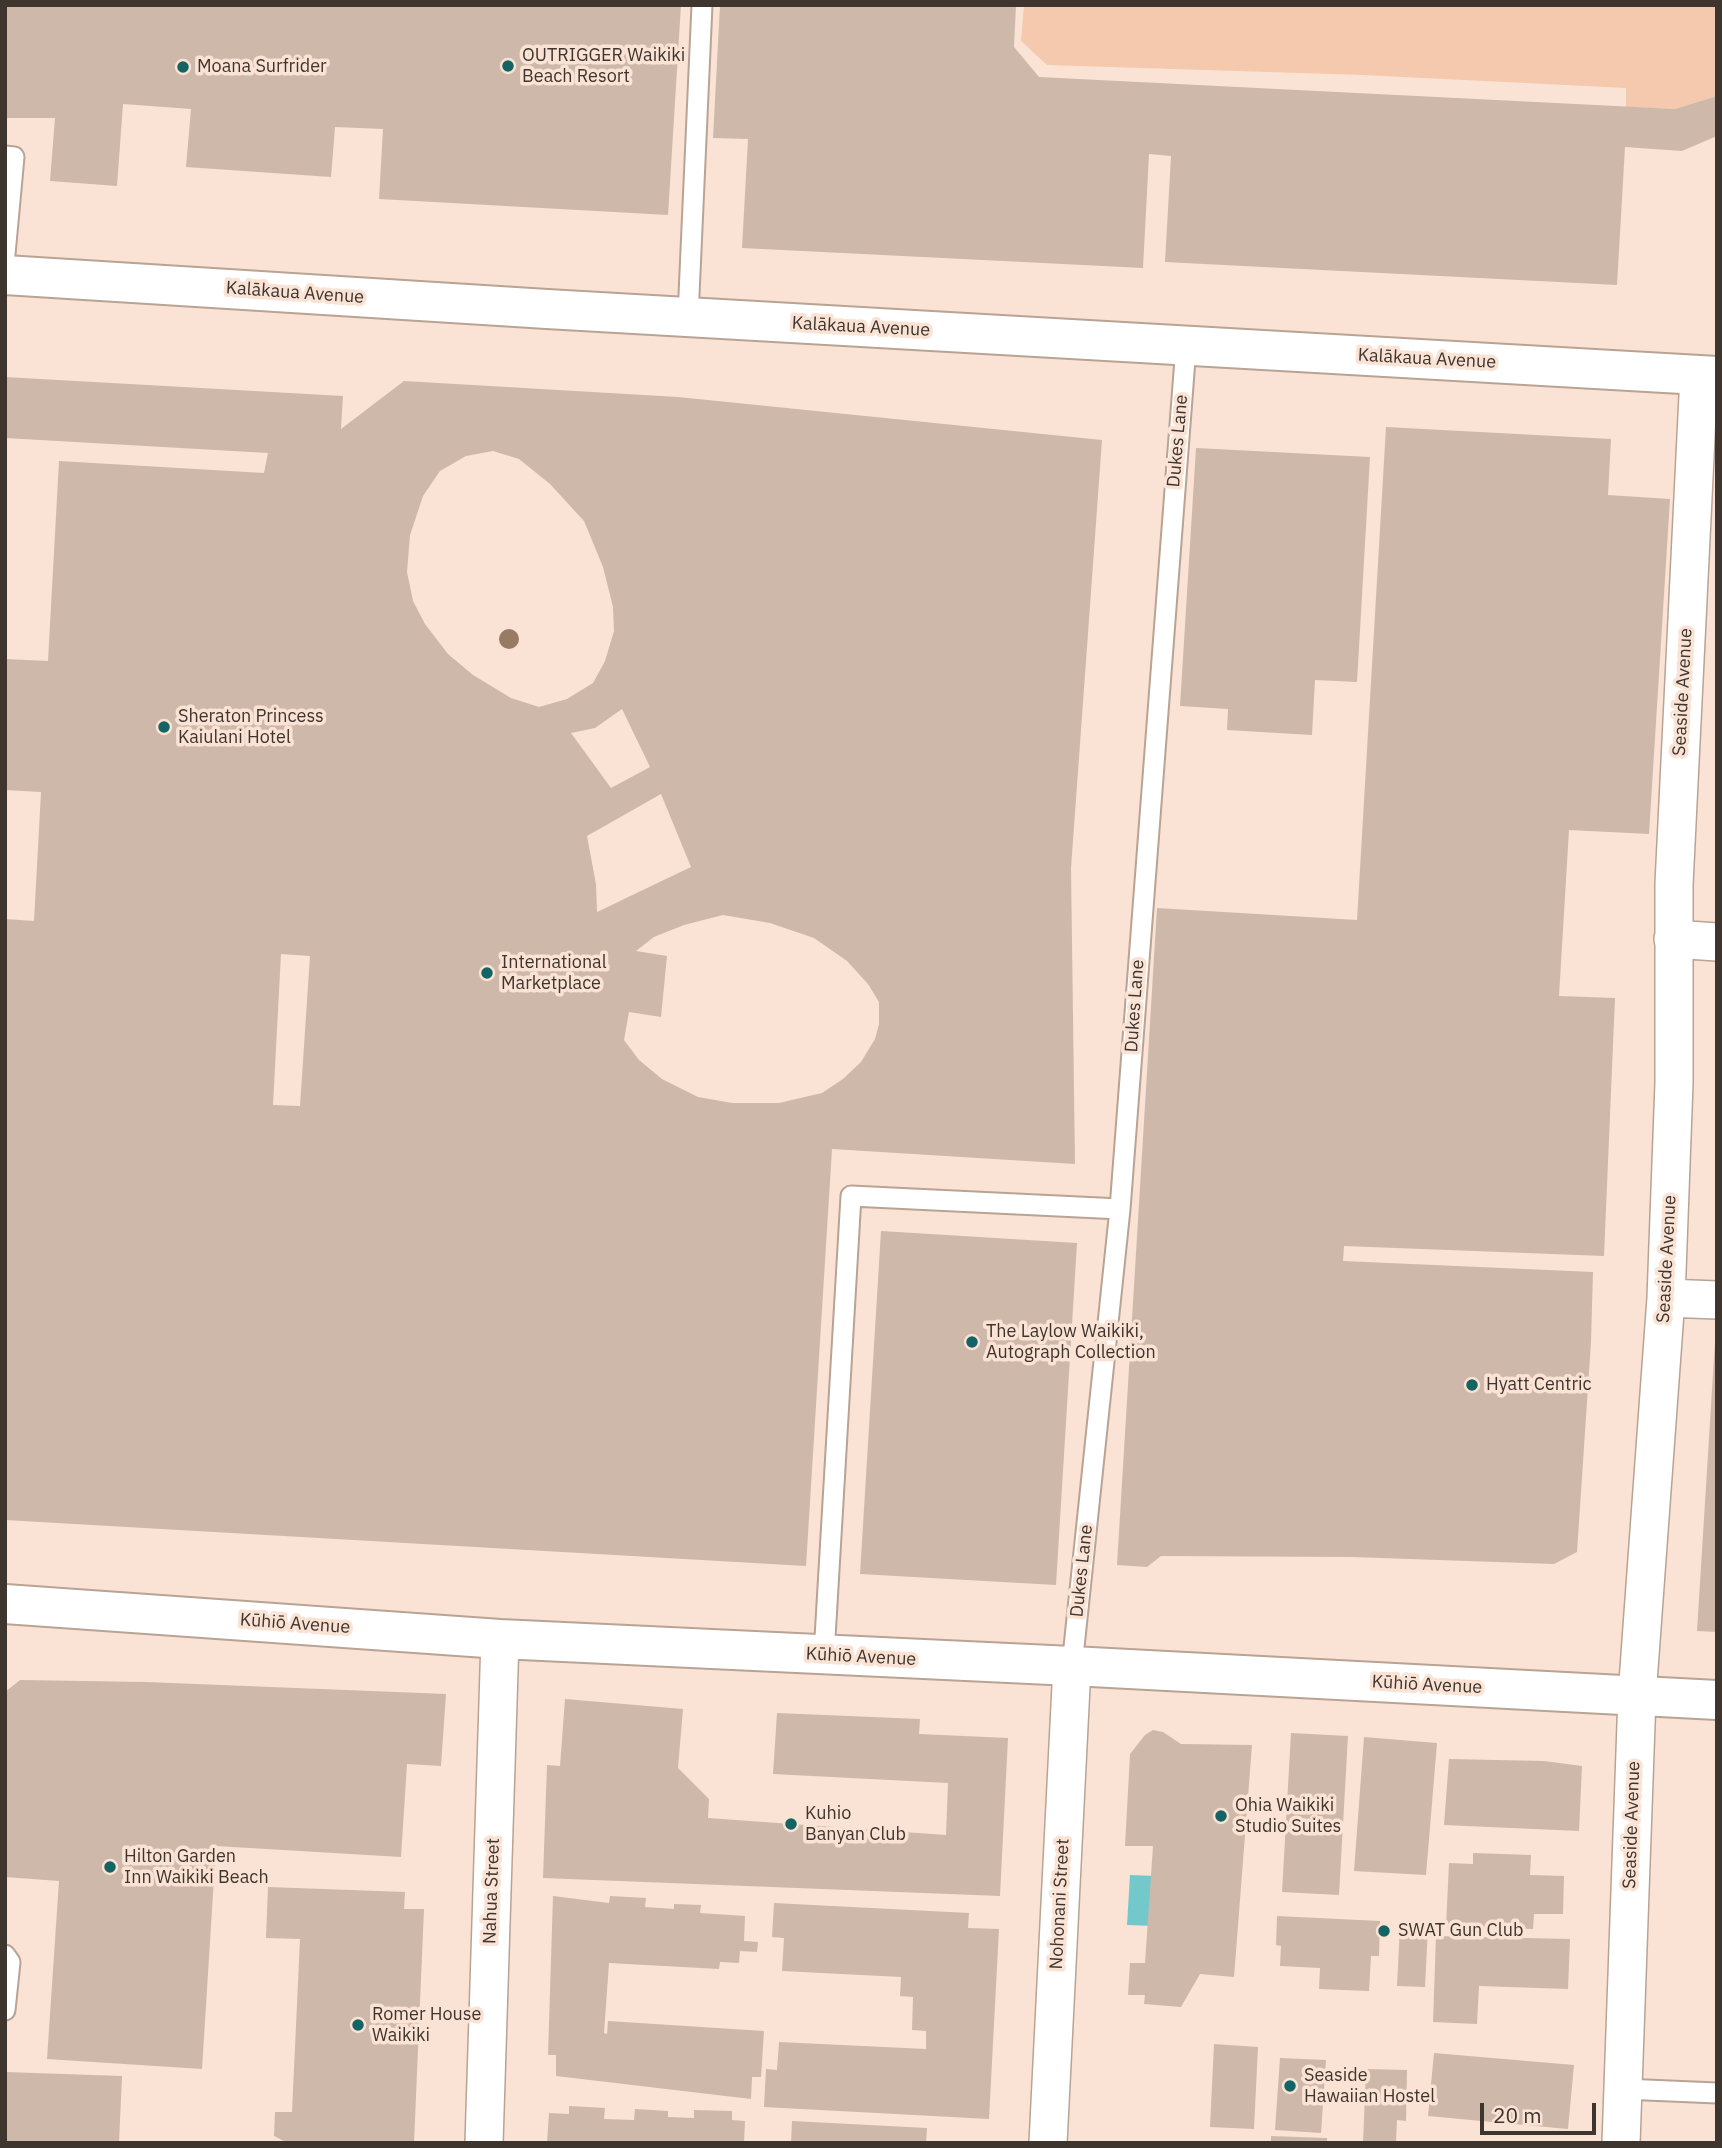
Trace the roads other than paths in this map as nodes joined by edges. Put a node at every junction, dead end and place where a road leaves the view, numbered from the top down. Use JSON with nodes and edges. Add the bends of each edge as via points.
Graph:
{"nodes":[{"id":1,"x":702,"y":5,"type":"edge"},
{"id":2,"x":5,"y":156,"type":"edge"},
{"id":3,"x":5,"y":254,"type":"edge"},
{"id":4,"x":5,"y":275,"type":"edge"},
{"id":5,"x":688,"y":317,"type":"junction"},
{"id":6,"x":1186,"y":346,"type":"junction"},
{"id":7,"x":1708,"y":376,"type":"edge"},
{"id":8,"x":1673,"y":939,"type":"junction"},
{"id":9,"x":1717,"y":942,"type":"edge"},
{"id":10,"x":1119,"y":1209,"type":"junction"},
{"id":11,"x":1666,"y":1298,"type":"junction"},
{"id":12,"x":1717,"y":1300,"type":"edge"},
{"id":13,"x":5,"y":1604,"type":"edge"},
{"id":14,"x":500,"y":1639,"type":"junction"},
{"id":15,"x":824,"y":1655,"type":"junction"},
{"id":16,"x":1072,"y":1666,"type":"junction"},
{"id":17,"x":1637,"y":1696,"type":"junction"},
{"id":18,"x":1717,"y":1700,"type":"edge"},
{"id":19,"x":5,"y":1955,"type":"edge"},
{"id":20,"x":5,"y":2010,"type":"edge"},
{"id":21,"x":1623,"y":2090,"type":"junction"},
{"id":22,"x":1717,"y":2093,"type":"edge"},
{"id":23,"x":484,"y":2143,"type":"edge"},
{"id":24,"x":1048,"y":2143,"type":"edge"},
{"id":25,"x":1621,"y":2143,"type":"edge"}],
"edges":[{"from":1,"to":5,"type":"lane"},
{"from":2,"to":3,"type":"lane","via":[[14,157]]},
{"from":4,"to":5,"type":"street","name":"Kalākaua Avenue"},
{"from":5,"to":6,"type":"street","name":"Kalākaua Avenue"},
{"from":6,"to":7,"type":"street","name":"Kalākaua Avenue"},
{"from":6,"to":10,"type":"lane","name":"Dukes Lane"},
{"from":7,"to":8,"type":"street","name":"Seaside Avenue"},
{"from":8,"to":9,"type":"street"},
{"from":8,"to":11,"type":"street","name":"Seaside Avenue","via":[[1674,1083]]},
{"from":10,"to":15,"type":"lane","via":[[851,1196]]},
{"from":10,"to":16,"type":"lane","name":"Dukes Lane"},
{"from":11,"to":12,"type":"street"},
{"from":11,"to":17,"type":"street","name":"Seaside Avenue"},
{"from":13,"to":14,"type":"street","name":"Kūhiō Avenue"},
{"from":14,"to":15,"type":"street","name":"Kūhiō Avenue"},
{"from":14,"to":23,"type":"street","name":"Nahua Street"},
{"from":15,"to":16,"type":"street","name":"Kūhiō Avenue"},
{"from":16,"to":17,"type":"street","name":"Kūhiō Avenue"},
{"from":16,"to":24,"type":"street","name":"Nohonani Street"},
{"from":17,"to":18,"type":"street","name":"Kūhiō Avenue"},
{"from":17,"to":21,"type":"street","name":"Seaside Avenue"},
{"from":19,"to":20,"type":"lane","via":[[10,1962]]},
{"from":21,"to":22,"type":"lane"},
{"from":21,"to":25,"type":"street","name":"Seaside Avenue"}]}
